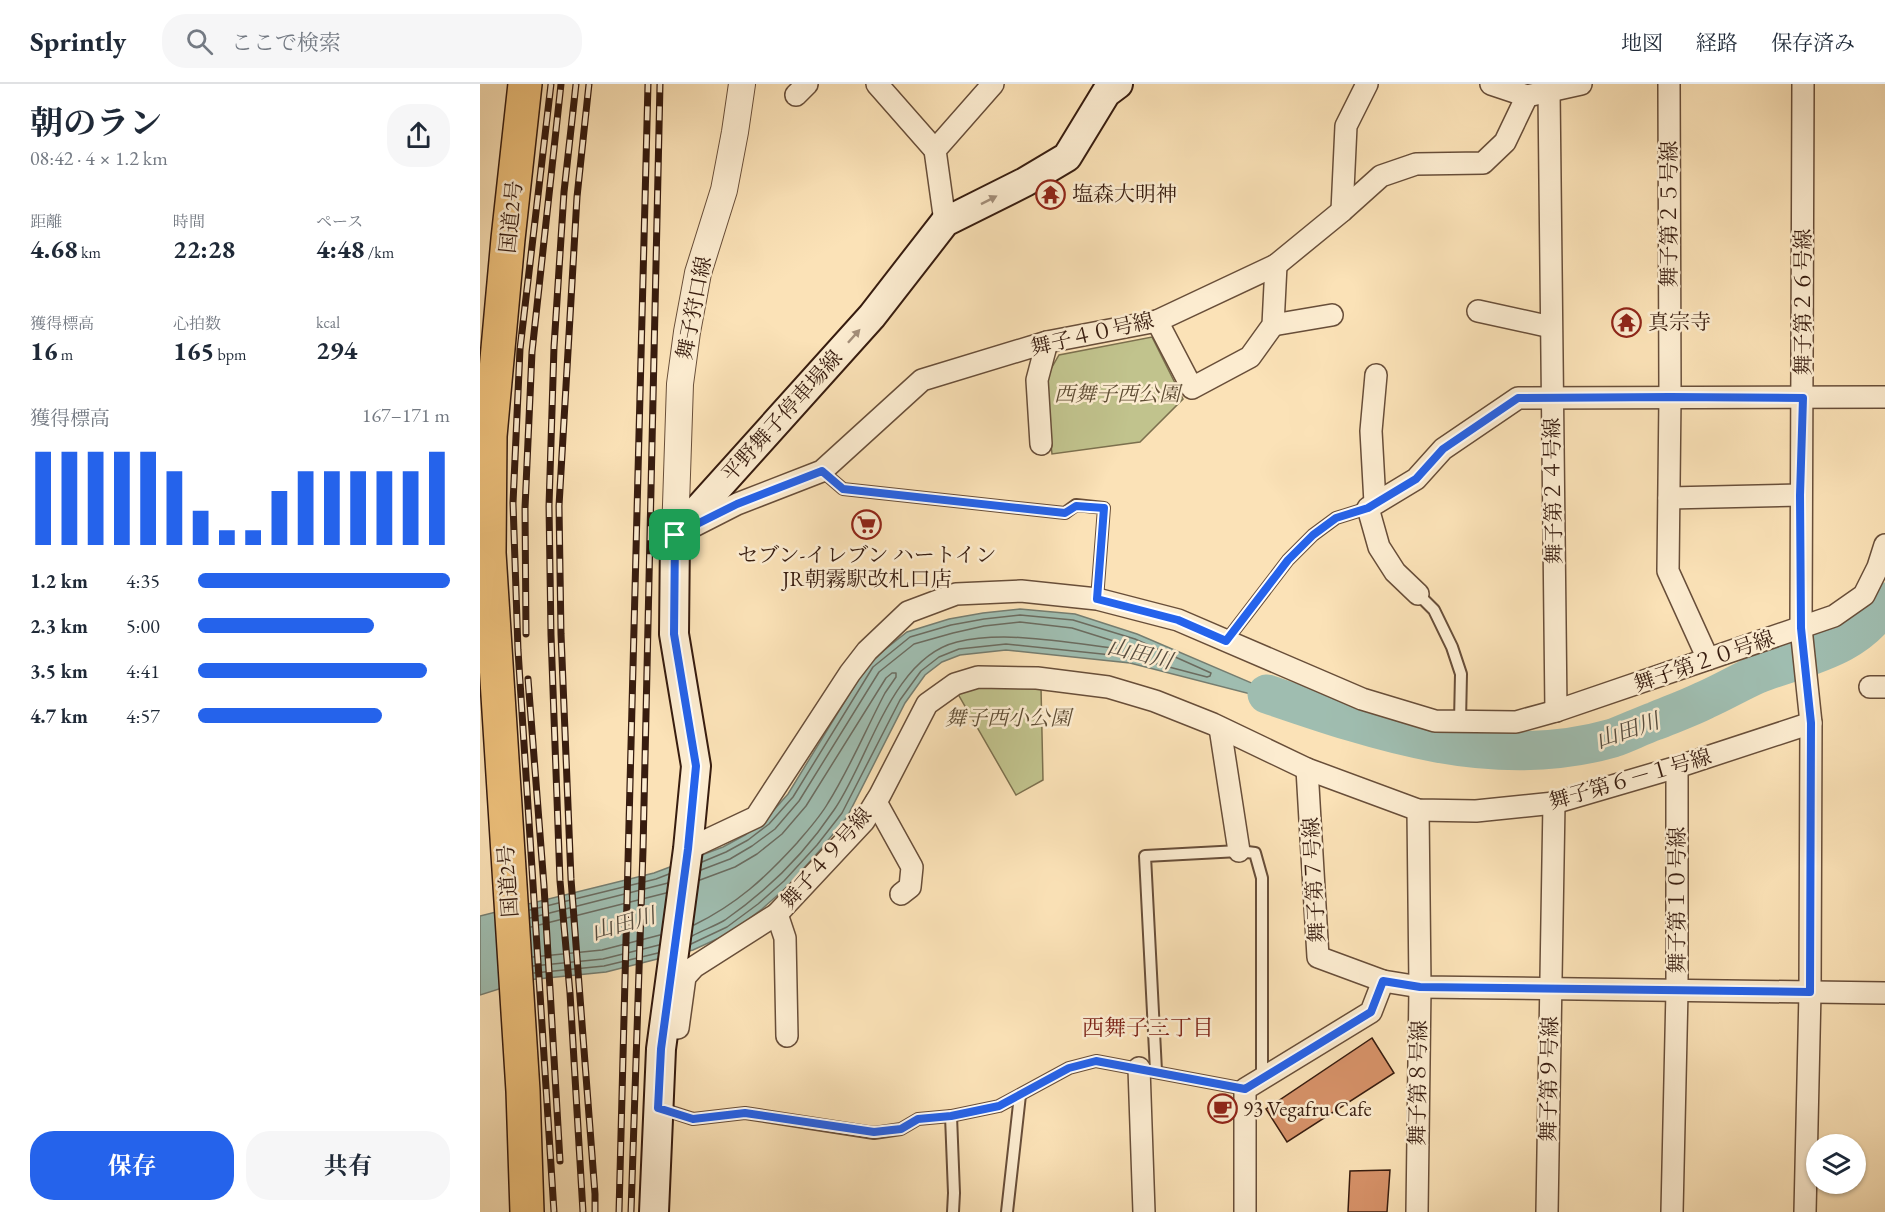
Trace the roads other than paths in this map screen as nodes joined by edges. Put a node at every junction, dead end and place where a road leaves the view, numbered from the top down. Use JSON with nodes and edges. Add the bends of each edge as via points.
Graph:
{"nodes":[{"id":1,"x":525,"y":84,"type":"edge"},
{"id":2,"x":742,"y":84,"type":"edge"},
{"id":3,"x":877,"y":84,"type":"edge"},
{"id":4,"x":993,"y":84,"type":"edge"},
{"id":5,"x":1118,"y":84,"type":"edge"},
{"id":6,"x":1367,"y":84,"type":"edge"},
{"id":7,"x":1491,"y":84,"type":"edge"},
{"id":8,"x":1581,"y":84,"type":"edge"},
{"id":9,"x":1669,"y":84,"type":"edge"},
{"id":10,"x":1803,"y":84,"type":"edge"},
{"id":11,"x":1550,"y":88,"type":"edge"},
{"id":12,"x":1527,"y":96,"type":"junction"},
{"id":13,"x":935,"y":150,"type":"junction"},
{"id":14,"x":1342,"y":211,"type":"junction"},
{"id":15,"x":945,"y":222,"type":"junction"},
{"id":16,"x":1276,"y":265,"type":"junction"},
{"id":17,"x":1478,"y":311,"type":"dead end"},
{"id":18,"x":1332,"y":315,"type":"dead end"},
{"id":19,"x":1157,"y":321,"type":"junction"},
{"id":20,"x":1273,"y":325,"type":"junction"},
{"id":21,"x":1551,"y":327,"type":"junction"},
{"id":22,"x":1047,"y":342,"type":"junction"},
{"id":23,"x":1376,"y":375,"type":"dead end"},
{"id":24,"x":1670,"y":397,"type":"junction"},
{"id":25,"x":1885,"y":397,"type":"edge"},
{"id":26,"x":1552,"y":398,"type":"junction"},
{"id":27,"x":1803,"y":398,"type":"junction"},
{"id":28,"x":1041,"y":444,"type":"dead end"},
{"id":29,"x":822,"y":471,"type":"junction"},
{"id":30,"x":1800,"y":495,"type":"junction"},
{"id":31,"x":1669,"y":498,"type":"junction"},
{"id":32,"x":1371,"y":506,"type":"junction"},
{"id":33,"x":675,"y":535,"type":"junction"},
{"id":34,"x":1885,"y":545,"type":"edge"},
{"id":35,"x":1418,"y":594,"type":"joint"},
{"id":36,"x":1097,"y":599,"type":"junction"},
{"id":37,"x":1801,"y":628,"type":"junction"},
{"id":38,"x":1226,"y":641,"type":"junction"},
{"id":39,"x":1708,"y":658,"type":"junction"},
{"id":40,"x":1556,"y":711,"type":"junction"},
{"id":41,"x":1460,"y":721,"type":"junction"},
{"id":42,"x":1811,"y":723,"type":"junction"},
{"id":43,"x":1220,"y":728,"type":"junction"},
{"id":44,"x":1677,"y":767,"type":"junction"},
{"id":45,"x":1307,"y":769,"type":"junction"},
{"id":46,"x":876,"y":802,"type":"junction"},
{"id":47,"x":1554,"y":803,"type":"junction"},
{"id":48,"x":1418,"y":810,"type":"junction"},
{"id":49,"x":688,"y":849,"type":"junction"},
{"id":50,"x":1239,"y":851,"type":"junction"},
{"id":51,"x":901,"y":894,"type":"dead end"},
{"id":52,"x":777,"y":914,"type":"junction"},
{"id":53,"x":1383,"y":981,"type":"junction"},
{"id":54,"x":1420,"y":987,"type":"junction"},
{"id":55,"x":1551,"y":989,"type":"junction"},
{"id":56,"x":1677,"y":991,"type":"junction"},
{"id":57,"x":1810,"y":992,"type":"junction"},
{"id":58,"x":1885,"y":993,"type":"edge"},
{"id":59,"x":787,"y":1036,"type":"dead end"},
{"id":60,"x":661,"y":1049,"type":"junction"},
{"id":61,"x":1148,"y":1070,"type":"junction"},
{"id":62,"x":1254,"y":1084,"type":"junction"},
{"id":63,"x":1020,"y":1095,"type":"junction"},
{"id":64,"x":658,"y":1108,"type":"junction"},
{"id":65,"x":951,"y":1116,"type":"junction"},
{"id":66,"x":527,"y":1212,"type":"edge"},
{"id":67,"x":654,"y":1212,"type":"edge"},
{"id":68,"x":953,"y":1212,"type":"edge"},
{"id":69,"x":1007,"y":1212,"type":"edge"},
{"id":70,"x":1144,"y":1212,"type":"edge"},
{"id":71,"x":1245,"y":1212,"type":"edge"},
{"id":72,"x":1417,"y":1212,"type":"edge"},
{"id":73,"x":1547,"y":1212,"type":"edge"},
{"id":74,"x":1672,"y":1212,"type":"edge"},
{"id":75,"x":1805,"y":1212,"type":"edge"}],
"edges":[{"from":1,"to":66,"type":"highway","name":"国道2号","via":[[490,436],[489,553]]},
{"from":2,"to":33,"type":"street","name":"舞子狩口線","via":[[724,189],[698,273],[687,332],[680,384]]},
{"from":3,"to":13,"type":"street"},
{"from":4,"to":13,"type":"street"},
{"from":15,"to":5,"type":"main road","name":"平野舞子停車場線","one_way":true,"via":[[1067,157],[1106,93]]},
{"from":6,"to":14,"type":"street","via":[[1346,126]]},
{"from":7,"to":12,"type":"street"},
{"from":8,"to":11,"type":"street"},
{"from":9,"to":24,"type":"street","name":"舞子第２５号線"},
{"from":10,"to":27,"type":"street","name":"舞子第２６号線"},
{"from":11,"to":12,"type":"street"},
{"from":11,"to":21,"type":"street","name":"舞子第２４号線"},
{"from":12,"to":14,"type":"street","name":"舞子４０号線","via":[[1505,142],[1483,163],[1416,164],[1381,176]]},
{"from":13,"to":15,"type":"street"},
{"from":14,"to":16,"type":"street","name":"舞子４０号線"},
{"from":33,"to":15,"type":"main road","name":"平野舞子停車場線","one_way":true,"via":[[872,316]]},
{"from":16,"to":19,"type":"street","name":"舞子４０号線"},
{"from":16,"to":20,"type":"street"},
{"from":17,"to":21,"type":"street"},
{"from":18,"to":20,"type":"street"},
{"from":19,"to":20,"type":"street","via":[[1192,388],[1250,357]]},
{"from":19,"to":22,"type":"street","name":"舞子４０号線"},
{"from":21,"to":26,"type":"street","name":"舞子第２４号線"},
{"from":22,"to":28,"type":"street","via":[[1037,380]]},
{"from":22,"to":29,"type":"street","name":"舞子４０号線","via":[[922,380]]},
{"from":23,"to":32,"type":"street"},
{"from":24,"to":26,"type":"street"},
{"from":24,"to":27,"type":"street"},
{"from":24,"to":31,"type":"street","name":"舞子第２５号線"},
{"from":25,"to":27,"type":"street"},
{"from":26,"to":32,"type":"street","via":[[1518,398],[1443,449],[1416,479]]},
{"from":26,"to":40,"type":"street","name":"舞子第２４号線"},
{"from":27,"to":30,"type":"street","name":"舞子第２６号線"},
{"from":29,"to":33,"type":"street","name":"舞子４０号線","via":[[737,504]]},
{"from":29,"to":36,"type":"lane","via":[[843,489],[1065,513],[1076,506],[1104,508]]},
{"from":30,"to":31,"type":"street"},
{"from":30,"to":37,"type":"street","name":"舞子第２６号線"},
{"from":31,"to":39,"type":"street","name":"舞子第２５号線","via":[[1668,571]]},
{"from":32,"to":35,"type":"street","via":[[1379,547],[1395,572]]},
{"from":32,"to":38,"type":"lane","via":[[1336,518],[1313,535],[1288,560]]},
{"from":33,"to":49,"type":"main road","via":[[674,634],[696,766]]},
{"from":34,"to":37,"type":"street","name":"舞子第２０号線","via":[[1864,595],[1834,616]]},
{"from":35,"to":41,"type":"lane","via":[[1434,610],[1461,674]]},
{"from":36,"to":38,"type":"street","name":"舞子第２０号線","via":[[1178,620]]},
{"from":36,"to":49,"type":"street","name":"舞子第２０号線","via":[[1022,591],[956,594],[908,612],[850,673],[756,817]]},
{"from":37,"to":39,"type":"street","name":"舞子第２０号線"},
{"from":37,"to":42,"type":"street","name":"舞子第２６号線"},
{"from":38,"to":41,"type":"street","name":"舞子第２０号線","via":[[1362,699],[1435,721]]},
{"from":39,"to":40,"type":"street","name":"舞子第２０号線"},
{"from":40,"to":41,"type":"street","name":"舞子第２０号線","via":[[1516,722]]},
{"from":42,"to":44,"type":"street","name":"舞子第６－１号線"},
{"from":42,"to":57,"type":"street","name":"舞子第２６号線"},
{"from":43,"to":45,"type":"street","name":"舞子４９号線"},
{"from":43,"to":46,"type":"street","name":"舞子４９号線","via":[[1155,701],[1108,687],[1037,678],[978,677],[955,684],[927,704]]},
{"from":43,"to":50,"type":"street"},
{"from":44,"to":47,"type":"street","name":"舞子第６－１号線"},
{"from":44,"to":56,"type":"street","name":"舞子第１０号線"},
{"from":45,"to":48,"type":"street","name":"舞子第６－１号線"},
{"from":45,"to":53,"type":"street","name":"舞子第７号線","via":[[1318,957]]},
{"from":46,"to":51,"type":"street","via":[[912,867],[910,887]]},
{"from":46,"to":52,"type":"street","name":"舞子４９号線","via":[[864,821]]},
{"from":47,"to":48,"type":"street","name":"舞子第６－１号線","via":[[1476,811]]},
{"from":47,"to":55,"type":"street","name":"舞子第９号線"},
{"from":48,"to":54,"type":"street","name":"舞子第８号線"},
{"from":49,"to":60,"type":"main road"},
{"from":50,"to":61,"type":"lane","via":[[1145,856]]},
{"from":50,"to":62,"type":"lane","via":[[1255,852],[1262,878]]},
{"from":52,"to":59,"type":"street","via":[[785,938]]},
{"from":52,"to":60,"type":"street","name":"舞子４９号線","via":[[694,967],[686,977],[677,1033]]},
{"from":53,"to":54,"type":"street","name":"舞子第７号線"},
{"from":53,"to":62,"type":"street","via":[[1371,1012]]},
{"from":54,"to":55,"type":"street","name":"舞子第７号線"},
{"from":54,"to":72,"type":"street","name":"舞子第８号線"},
{"from":55,"to":56,"type":"street","name":"舞子第７号線"},
{"from":55,"to":73,"type":"street","name":"舞子第９号線"},
{"from":56,"to":57,"type":"street","name":"舞子第７号線"},
{"from":56,"to":74,"type":"street","name":"舞子第１０号線"},
{"from":57,"to":58,"type":"street","name":"舞子第７号線"},
{"from":57,"to":75,"type":"street","name":"舞子第２６号線"},
{"from":60,"to":64,"type":"main road"},
{"from":61,"to":62,"type":"lane"},
{"from":61,"to":63,"type":"lane","via":[[1096,1061],[1069,1068]]},
{"from":61,"to":70,"type":"street"},
{"from":62,"to":71,"type":"street"},
{"from":63,"to":65,"type":"lane","via":[[999,1106]]},
{"from":63,"to":69,"type":"lane"},
{"from":64,"to":65,"type":"lane","via":[[693,1119],[745,1113],[874,1132],[901,1129],[918,1119]]},
{"from":64,"to":67,"type":"main road"},
{"from":65,"to":68,"type":"lane"}]}
